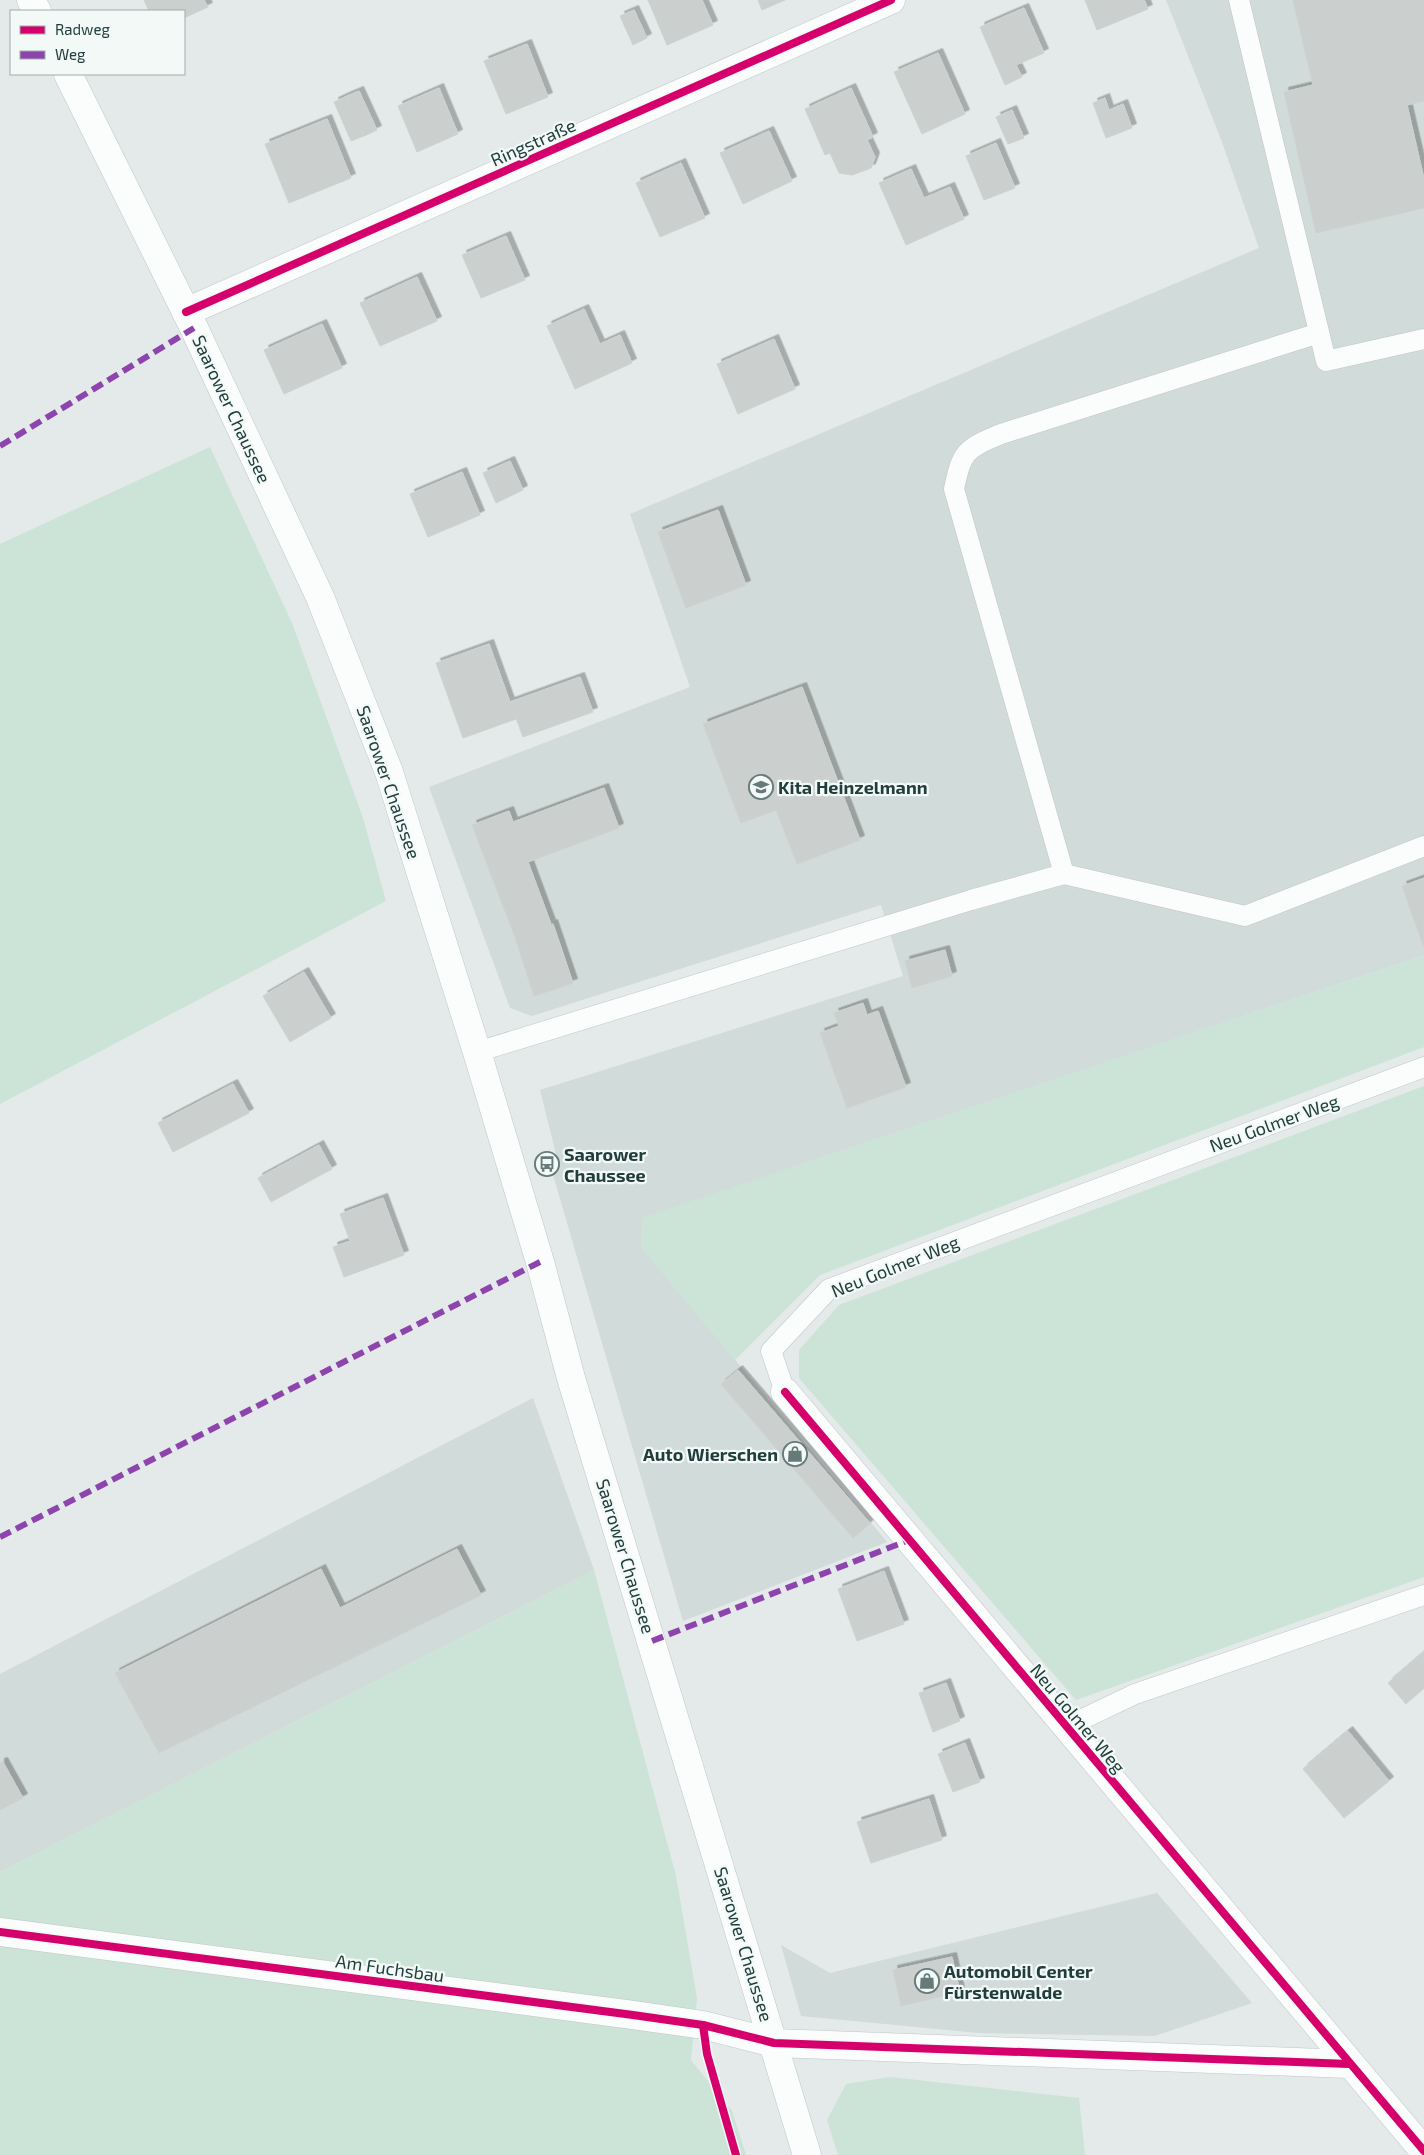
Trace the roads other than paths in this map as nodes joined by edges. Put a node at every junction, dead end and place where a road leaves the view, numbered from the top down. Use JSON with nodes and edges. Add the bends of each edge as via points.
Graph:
{"nodes":[{"id":1,"x":891,"y":0,"type":"edge"},
{"id":2,"x":1239,"y":0,"type":"edge"},
{"id":3,"x":68,"y":75,"type":"edge"},
{"id":4,"x":186,"y":312,"type":"junction"},
{"id":5,"x":1319,"y":334,"type":"junction"},
{"id":6,"x":1424,"y":339,"type":"edge"},
{"id":7,"x":1424,"y":846,"type":"edge"},
{"id":8,"x":1064,"y":874,"type":"junction"},
{"id":9,"x":478,"y":1052,"type":"junction"},
{"id":10,"x":1424,"y":1067,"type":"edge"},
{"id":11,"x":785,"y":1392,"type":"joint"},
{"id":12,"x":1424,"y":1595,"type":"edge"},
{"id":13,"x":1066,"y":1727,"type":"junction"},
{"id":14,"x":0,"y":1932,"type":"edge"},
{"id":15,"x":774,"y":2043,"type":"junction"},
{"id":16,"x":1349,"y":2064,"type":"junction"},
{"id":17,"x":1424,"y":2151,"type":"edge"},
{"id":18,"x":807,"y":2155,"type":"edge"}],
"edges":[{"from":1,"to":4,"type":"street","name":"Ringstraße"},
{"from":2,"to":5,"type":"lane"},
{"from":3,"to":4,"type":"street","name":"Saarower Chaussee"},
{"from":4,"to":9,"type":"street","name":"Saarower Chaussee","via":[[316,588],[389,772]]},
{"from":5,"to":6,"type":"lane","via":[[1326,361]]},
{"from":5,"to":8,"type":"lane","via":[[1000,434],[973,446],[959,464],[954,489]]},
{"from":7,"to":8,"type":"lane","via":[[1245,916]]},
{"from":8,"to":9,"type":"lane"},
{"from":9,"to":15,"type":"street","name":"Saarower Chaussee","via":[[571,1378]]},
{"from":10,"to":11,"type":"lane","name":"Neu Golmer Weg","via":[[829,1289],[771,1351]]},
{"from":11,"to":13,"type":"street","name":"Neu Golmer Weg"},
{"from":12,"to":13,"type":"lane","via":[[1135,1694]]},
{"from":13,"to":16,"type":"street","name":"Neu Golmer Weg"},
{"from":14,"to":15,"type":"street","name":"Am Fuchsbau","via":[[702,2025]]},
{"from":15,"to":16,"type":"street"},
{"from":15,"to":18,"type":"street","name":"Saarower Chaussee"},
{"from":16,"to":17,"type":"street","name":"Neu Golmer Weg"}]}
